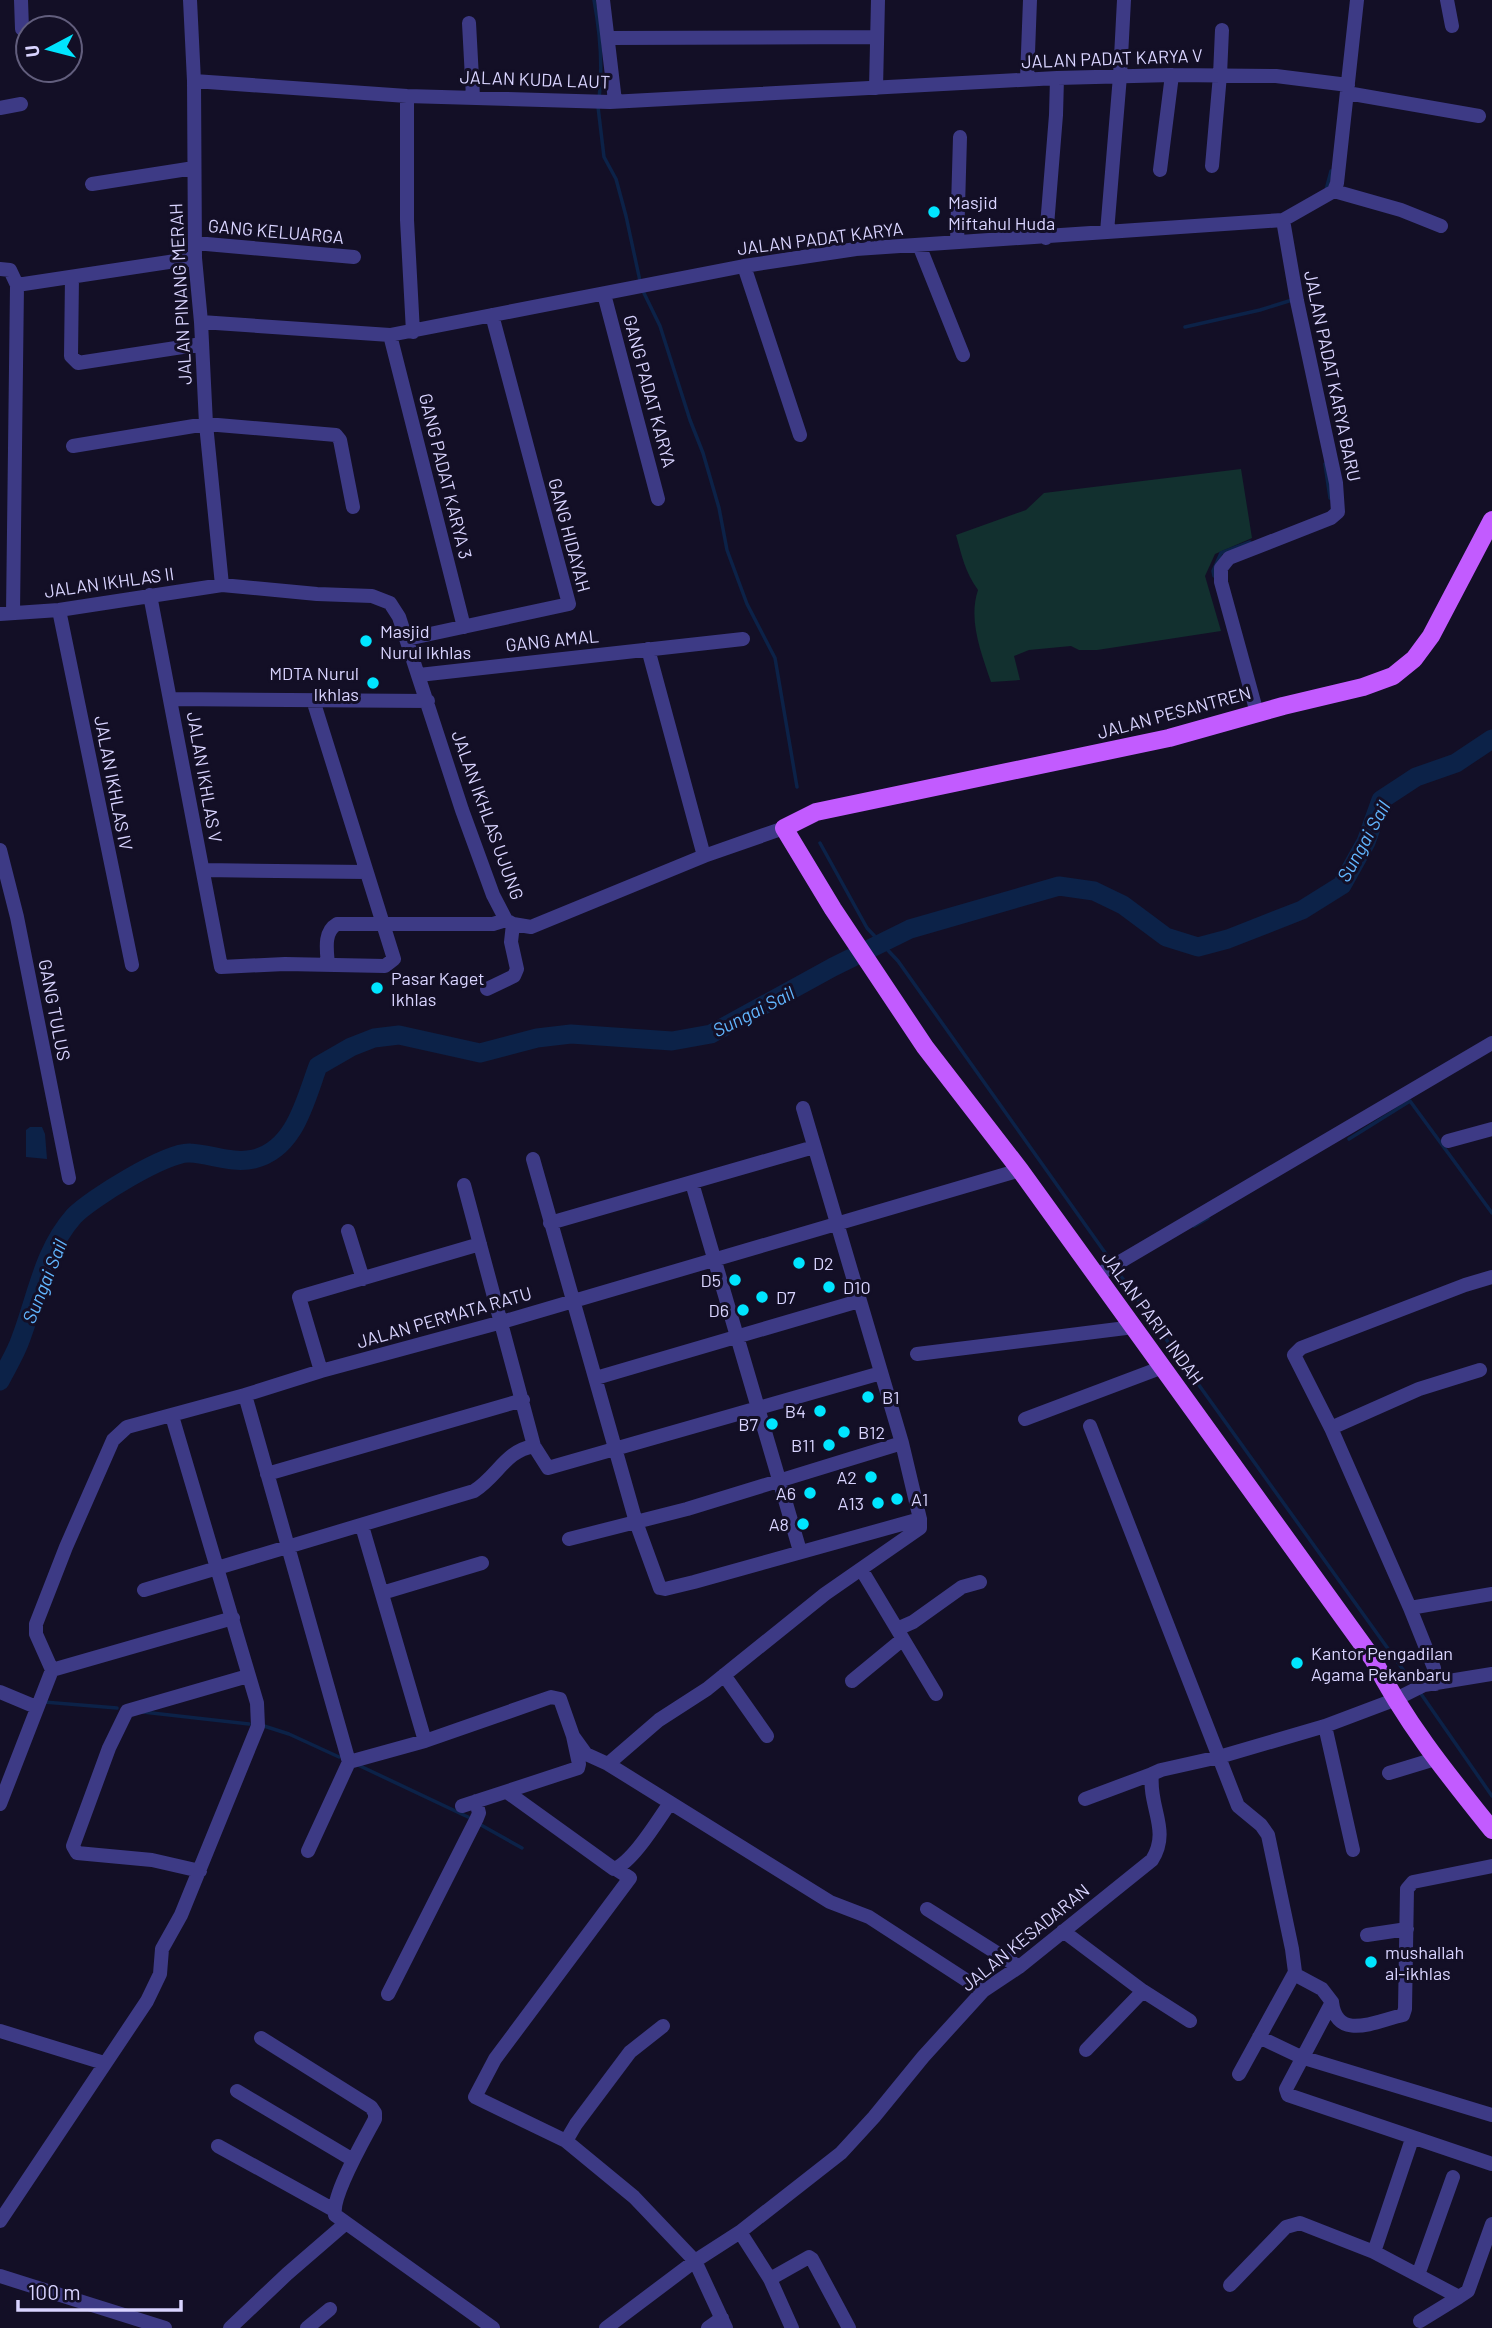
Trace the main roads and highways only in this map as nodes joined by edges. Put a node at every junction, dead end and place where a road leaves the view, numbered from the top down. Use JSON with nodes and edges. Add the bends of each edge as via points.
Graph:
{"nodes":[{"id":1,"x":1492,"y":520,"type":"edge"},
{"id":2,"x":784,"y":828,"type":"joint"},
{"id":3,"x":1492,"y":1830,"type":"edge"}],
"edges":[{"from":1,"to":2,"type":"main road","name":"JALAN PESANTREN","via":[[1442,618],[1414,659],[1393,676],[1169,738],[816,812]]},
{"from":2,"to":3,"type":"main road","name":"JALAN PARIT INDAH","via":[[925,1047],[1101,1273],[1134,1327],[1373,1659],[1394,1700],[1435,1759]]}]}
